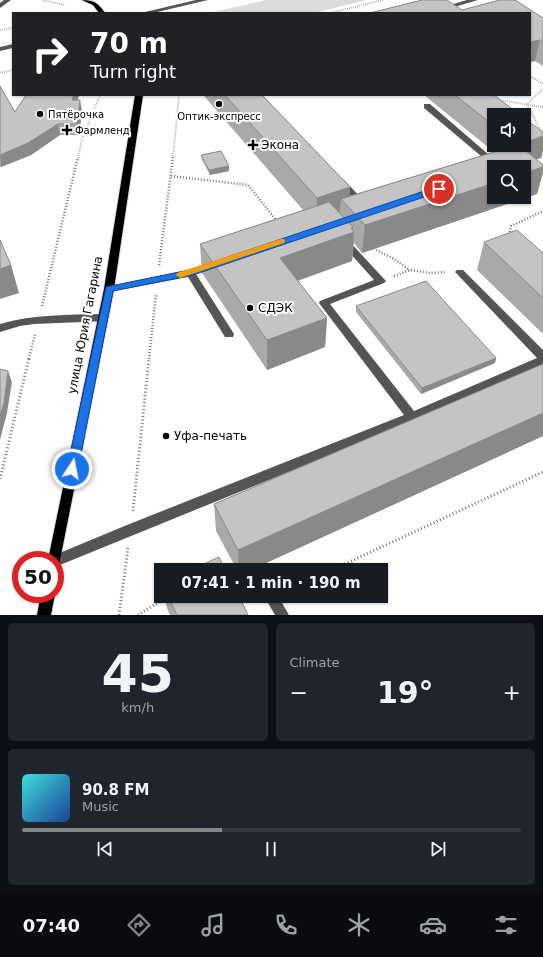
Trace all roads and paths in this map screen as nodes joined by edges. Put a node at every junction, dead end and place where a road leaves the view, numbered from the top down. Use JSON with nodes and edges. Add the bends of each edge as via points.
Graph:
{"nodes":[{"id":1,"x":8,"y":0,"type":"edge"},
{"id":2,"x":42,"y":0,"type":"edge"},
{"id":3,"x":85,"y":0,"type":"edge"},
{"id":4,"x":205,"y":0,"type":"edge"},
{"id":5,"x":383,"y":0,"type":"edge"},
{"id":6,"x":475,"y":0,"type":"edge"},
{"id":7,"x":65,"y":5,"type":"dead end"},
{"id":8,"x":0,"y":6,"type":"edge"},
{"id":9,"x":437,"y":10,"type":"edge"},
{"id":10,"x":101,"y":12,"type":"edge"},
{"id":11,"x":149,"y":12,"type":"edge"},
{"id":12,"x":334,"y":12,"type":"edge"},
{"id":13,"x":12,"y":28,"type":"edge"},
{"id":14,"x":0,"y":30,"type":"edge"},
{"id":15,"x":12,"y":46,"type":"edge"},
{"id":16,"x":0,"y":49,"type":"edge"},
{"id":17,"x":12,"y":70,"type":"edge"},
{"id":18,"x":0,"y":73,"type":"edge"},
{"id":19,"x":531,"y":77,"type":"edge"},
{"id":20,"x":543,"y":84,"type":"edge"},
{"id":21,"x":543,"y":89,"type":"edge"},
{"id":22,"x":100,"y":96,"type":"edge"},
{"id":23,"x":140,"y":96,"type":"edge"},
{"id":24,"x":179,"y":96,"type":"edge"},
{"id":25,"x":496,"y":100,"type":"edge"},
{"id":26,"x":527,"y":104,"type":"junction"},
{"id":27,"x":427,"y":106,"type":"dead end"},
{"id":28,"x":543,"y":108,"type":"edge"},
{"id":29,"x":543,"y":135,"type":"edge"},
{"id":30,"x":491,"y":160,"type":"edge"},
{"id":31,"x":333,"y":173,"type":"edge"},
{"id":32,"x":171,"y":176,"type":"junction"},
{"id":33,"x":543,"y":211,"type":"edge"},
{"id":34,"x":363,"y":214,"type":"edge"},
{"id":35,"x":282,"y":226,"type":"edge"},
{"id":36,"x":340,"y":237,"type":"joint"},
{"id":37,"x":507,"y":240,"type":"edge"},
{"id":38,"x":226,"y":260,"type":"edge"},
{"id":39,"x":410,"y":270,"type":"junction"},
{"id":40,"x":460,"y":272,"type":"joint"},
{"id":41,"x":190,"y":273,"type":"junction"},
{"id":42,"x":158,"y":280,"type":"junction"},
{"id":43,"x":381,"y":281,"type":"junction"},
{"id":44,"x":109,"y":289,"type":"junction"},
{"id":45,"x":103,"y":318,"type":"junction"},
{"id":46,"x":38,"y":320,"type":"junction"},
{"id":47,"x":0,"y":328,"type":"edge"},
{"id":48,"x":229,"y":334,"type":"dead end"},
{"id":49,"x":543,"y":359,"type":"edge"},
{"id":50,"x":412,"y":417,"type":"junction"},
{"id":51,"x":543,"y":472,"type":"edge"},
{"id":52,"x":0,"y":478,"type":"edge"},
{"id":53,"x":131,"y":529,"type":"junction"},
{"id":54,"x":56,"y":551,"type":"edge"},
{"id":55,"x":64,"y":557,"type":"edge"},
{"id":56,"x":347,"y":563,"type":"edge"},
{"id":57,"x":46,"y":603,"type":"edge"},
{"id":58,"x":158,"y":603,"type":"edge"},
{"id":59,"x":275,"y":603,"type":"edge"},
{"id":60,"x":44,"y":615,"type":"edge"},
{"id":61,"x":119,"y":615,"type":"edge"},
{"id":62,"x":138,"y":615,"type":"edge"},
{"id":63,"x":282,"y":615,"type":"edge"}],
"edges":[{"from":1,"to":8,"type":"street"},
{"from":2,"to":7,"type":"path"},
{"from":3,"to":10,"type":"main road","via":[[95,4]]},
{"from":4,"to":11,"type":"street"},
{"from":5,"to":12,"type":"path"},
{"from":6,"to":9,"type":"street"},
{"from":13,"to":14,"type":"path"},
{"from":15,"to":16,"type":"street"},
{"from":17,"to":18,"type":"path"},
{"from":19,"to":20,"type":"path"},
{"from":21,"to":26,"type":"path"},
{"from":22,"to":46,"type":"path","via":[[82,139]]},
{"from":23,"to":44,"type":"main road","name":"улица Юрия Гагарина"},
{"from":24,"to":32,"type":"path"},
{"from":25,"to":26,"type":"path"},
{"from":26,"to":28,"type":"path"},
{"from":26,"to":29,"type":"path"},
{"from":27,"to":30,"type":"street"},
{"from":31,"to":34,"type":"street","via":[[370,212]]},
{"from":32,"to":35,"type":"path","via":[[248,185]]},
{"from":32,"to":42,"type":"path"},
{"from":33,"to":37,"type":"path","via":[[511,226]]},
{"from":36,"to":39,"type":"path","via":[[365,244],[394,258]]},
{"from":36,"to":43,"type":"street"},
{"from":38,"to":41,"type":"street"},
{"from":39,"to":40,"type":"path","via":[[431,273]]},
{"from":39,"to":43,"type":"path"},
{"from":40,"to":49,"type":"street"},
{"from":41,"to":42,"type":"street"},
{"from":41,"to":48,"type":"street"},
{"from":42,"to":44,"type":"street"},
{"from":42,"to":53,"type":"path"},
{"from":43,"to":50,"type":"street","via":[[324,303]]},
{"from":44,"to":45,"type":"main road","name":"улица Юрия Гагарина"},
{"from":45,"to":46,"type":"street"},
{"from":45,"to":54,"type":"main road","name":"улица Юрия Гагарина"},
{"from":46,"to":47,"type":"street"},
{"from":46,"to":52,"type":"path"},
{"from":49,"to":50,"type":"street"},
{"from":50,"to":53,"type":"street"},
{"from":51,"to":56,"type":"path"},
{"from":53,"to":55,"type":"street"},
{"from":53,"to":61,"type":"path"},
{"from":57,"to":60,"type":"main road"},
{"from":58,"to":62,"type":"path"},
{"from":59,"to":63,"type":"street"}]}
